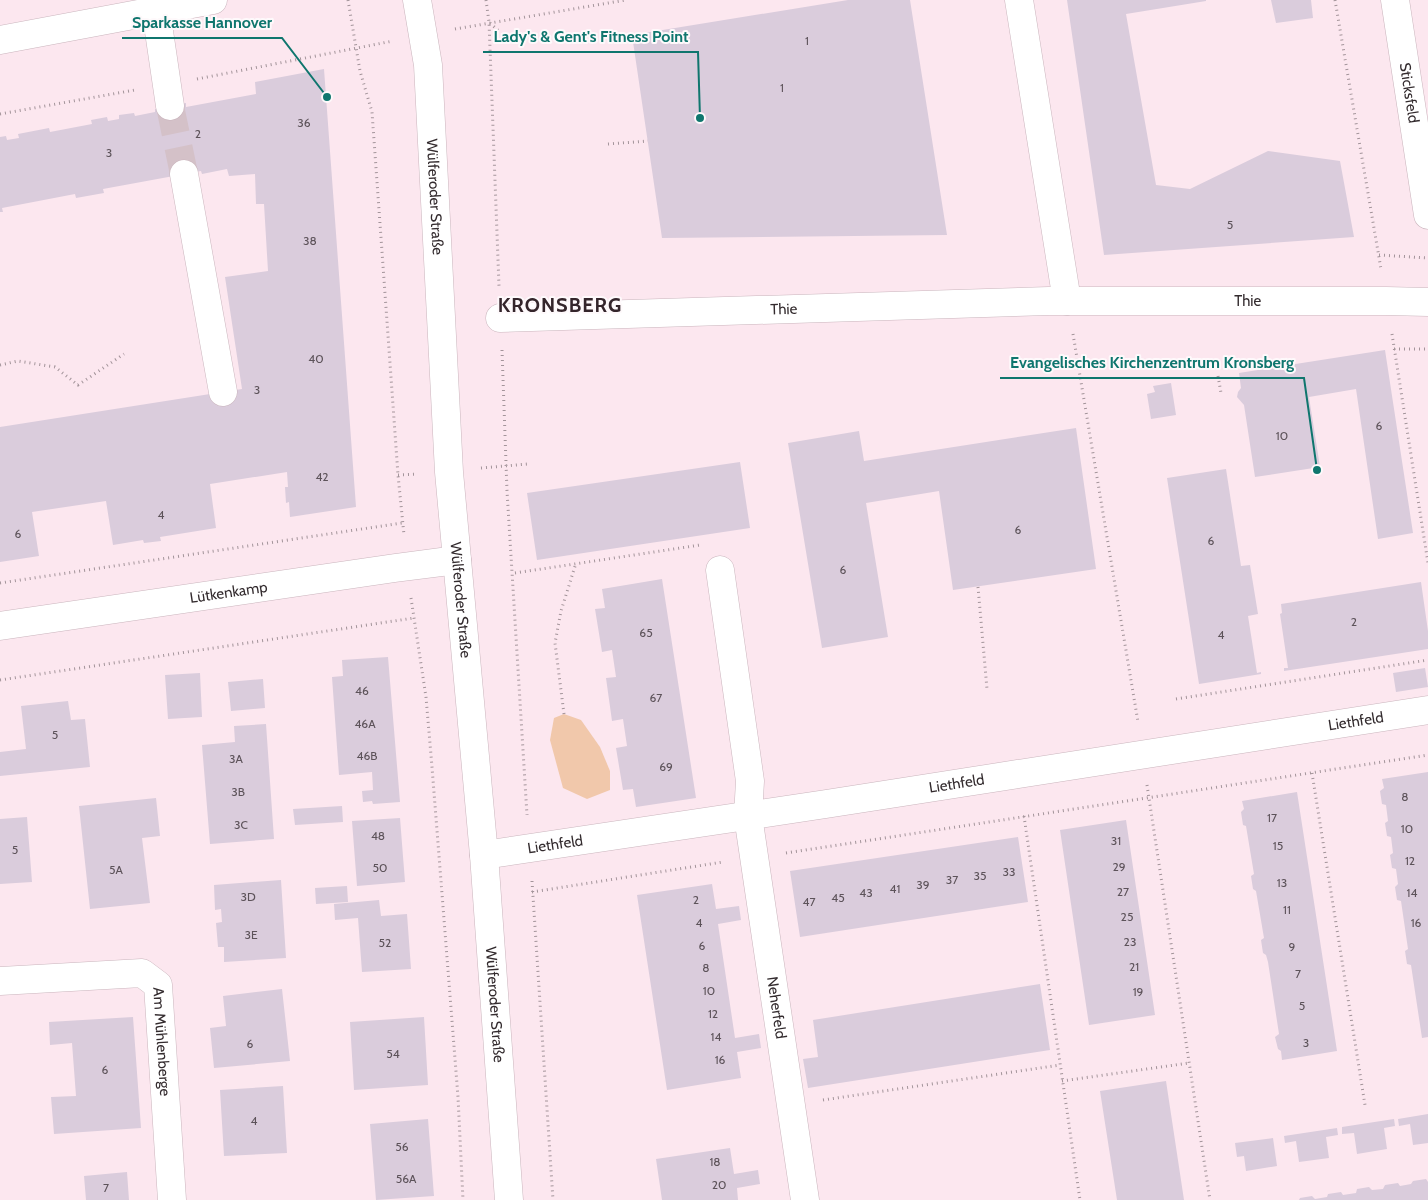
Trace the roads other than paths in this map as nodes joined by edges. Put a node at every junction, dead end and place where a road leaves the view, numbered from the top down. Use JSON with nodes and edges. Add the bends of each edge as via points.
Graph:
{"nodes":[{"id":1,"x":213,"y":0,"type":"edge"},
{"id":2,"x":417,"y":0,"type":"edge"},
{"id":3,"x":1019,"y":0,"type":"edge"},
{"id":4,"x":1395,"y":0,"type":"edge"},
{"id":5,"x":156,"y":11,"type":"junction"},
{"id":6,"x":0,"y":40,"type":"edge"},
{"id":7,"x":170,"y":106,"type":"tunnel mouth"},
{"id":8,"x":184,"y":174,"type":"tunnel mouth"},
{"id":9,"x":1428,"y":215,"type":"edge"},
{"id":10,"x":1067,"y":301,"type":"junction"},
{"id":11,"x":1428,"y":302,"type":"edge"},
{"id":12,"x":500,"y":318,"type":"road end"},
{"id":13,"x":223,"y":392,"type":"dead end"},
{"id":14,"x":458,"y":560,"type":"junction"},
{"id":15,"x":720,"y":570,"type":"dead end"},
{"id":16,"x":0,"y":626,"type":"edge"},
{"id":17,"x":1428,"y":710,"type":"edge"},
{"id":18,"x":748,"y":816,"type":"junction"},
{"id":19,"x":484,"y":855,"type":"junction"},
{"id":20,"x":0,"y":981,"type":"edge"},
{"id":21,"x":172,"y":1200,"type":"edge"},
{"id":22,"x":509,"y":1200,"type":"edge"},
{"id":23,"x":806,"y":1200,"type":"edge"}],
"edges":[{"from":1,"to":5,"type":"street"},
{"from":2,"to":14,"type":"street","name":"Wülferoder Straße","via":[[432,112],[449,472]]},
{"from":3,"to":10,"type":"street"},
{"from":4,"to":9,"type":"street","name":"Sticksfeld"},
{"from":5,"to":6,"type":"street"},
{"from":5,"to":7,"type":"street"},
{"from":8,"to":13,"type":"street"},
{"from":10,"to":11,"type":"street","name":"Thie"},
{"from":10,"to":12,"type":"street","name":"Thie"},
{"from":14,"to":16,"type":"street","name":"Lütkenkamp"},
{"from":14,"to":19,"type":"street","name":"Wülferoder Straße"},
{"from":15,"to":18,"type":"street","name":"Neherfeld","via":[[750,781]]},
{"from":17,"to":18,"type":"street","name":"Liethfeld"},
{"from":18,"to":19,"type":"street","name":"Liethfeld"},
{"from":18,"to":23,"type":"street","name":"Neherfeld"},
{"from":19,"to":22,"type":"street","name":"Wülferoder Straße"},
{"from":20,"to":21,"type":"street","name":"Am Mühlenberge","via":[[142,973],[158,984]]}]}
